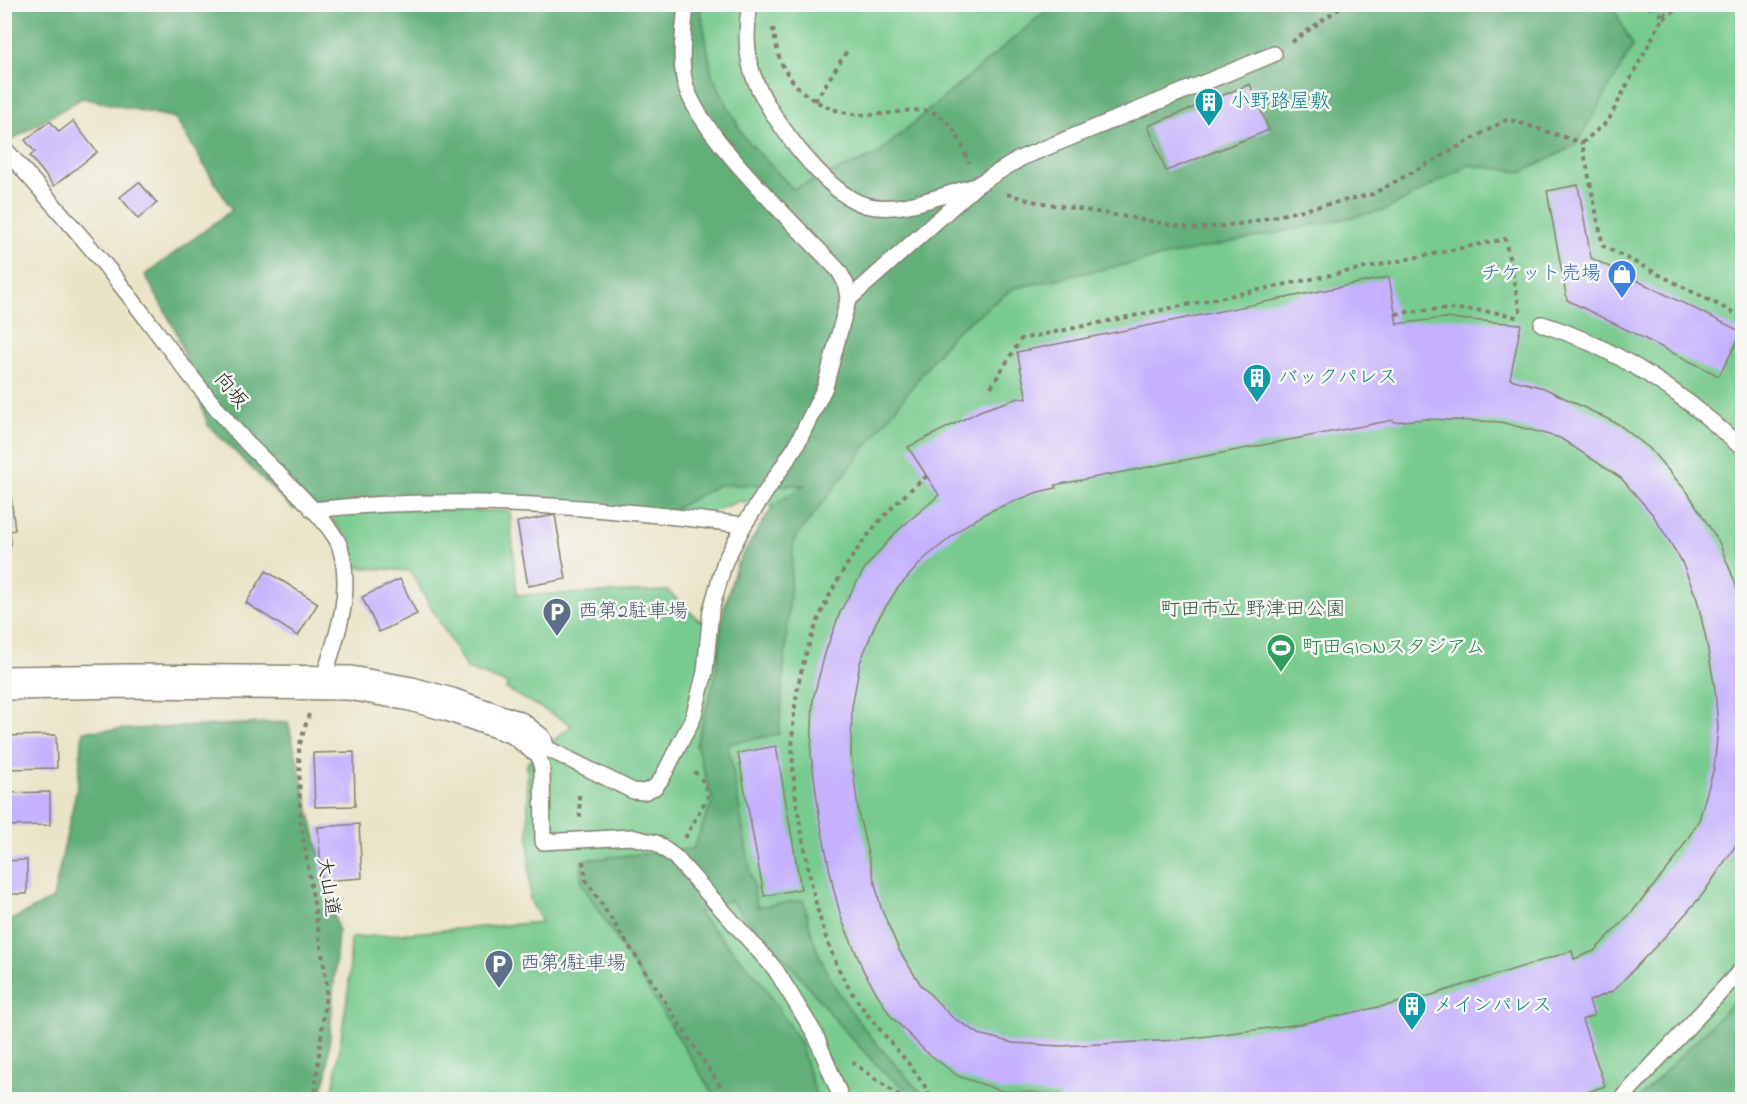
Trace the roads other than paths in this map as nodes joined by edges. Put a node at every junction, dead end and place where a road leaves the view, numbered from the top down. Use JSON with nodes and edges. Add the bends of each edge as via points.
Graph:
{"nodes":[{"id":1,"x":687,"y":4,"type":"edge"},
{"id":2,"x":750,"y":4,"type":"edge"},
{"id":3,"x":1274,"y":54,"type":"road end"},
{"id":4,"x":4,"y":148,"type":"edge"},
{"id":5,"x":977,"y":185,"type":"junction"},
{"id":6,"x":848,"y":300,"type":"junction"},
{"id":7,"x":1542,"y":324,"type":"dead end"},
{"id":8,"x":1740,"y":444,"type":"edge"},
{"id":9,"x":312,"y":510,"type":"junction"},
{"id":10,"x":744,"y":525,"type":"junction"},
{"id":11,"x":4,"y":683,"type":"edge"},
{"id":12,"x":322,"y":683,"type":"junction"},
{"id":13,"x":536,"y":743,"type":"junction"},
{"id":14,"x":1743,"y":969,"type":"edge"},
{"id":15,"x":842,"y":1100,"type":"edge"},
{"id":16,"x":1620,"y":1100,"type":"edge"}],
"edges":[{"from":1,"to":6,"type":"lane","via":[[682,48],[685,83],[701,116],[728,152],[839,271]]},
{"from":2,"to":5,"type":"lane","via":[[747,22],[752,70],[761,96],[804,155],[836,188],[864,205],[894,208]]},
{"from":3,"to":5,"type":"lane","via":[[1021,158]]},
{"from":4,"to":9,"type":"lane","name":"向坂","via":[[246,442]]},
{"from":5,"to":6,"type":"lane"},
{"from":6,"to":10,"type":"lane","via":[[825,387],[796,446]]},
{"from":7,"to":8,"type":"lane","via":[[1570,333],[1653,377],[1705,413]]},
{"from":9,"to":10,"type":"lane","via":[[380,502],[503,503],[615,509]]},
{"from":9,"to":12,"type":"lane","name":"向坂","via":[[339,544],[345,570],[346,595]]},
{"from":10,"to":13,"type":"lane","via":[[725,561],[711,610],[705,672],[693,718],[655,788],[633,791]]},
{"from":11,"to":12,"type":"street"},
{"from":12,"to":13,"type":"street","via":[[350,683],[451,705],[517,728]]},
{"from":13,"to":15,"type":"lane","via":[[542,769],[543,842],[631,837],[656,843],[675,857],[775,969],[815,1034]]},
{"from":14,"to":16,"type":"lane"}]}
